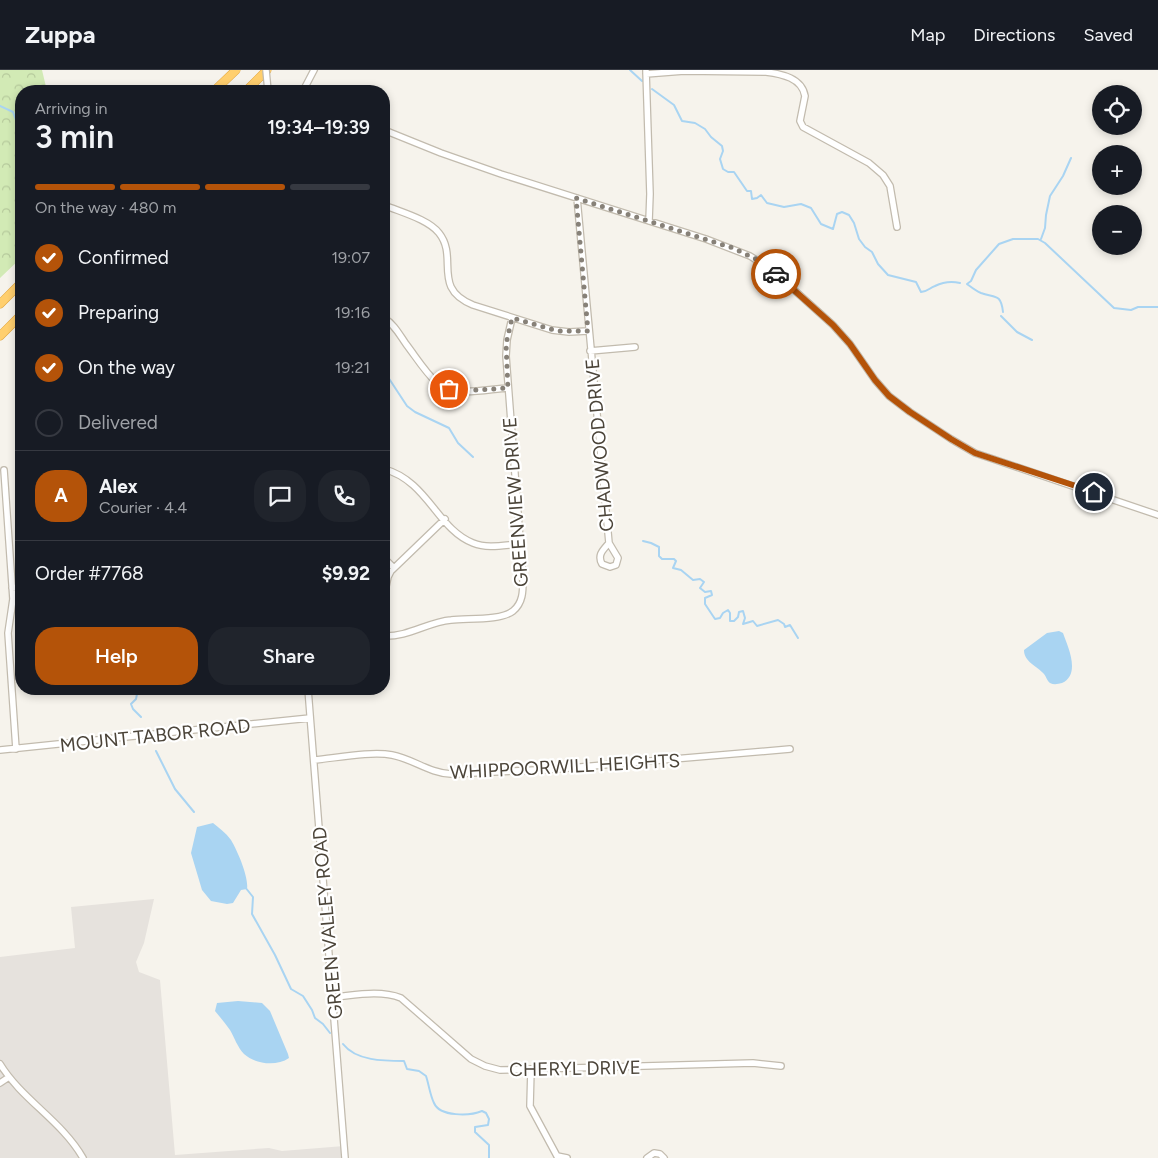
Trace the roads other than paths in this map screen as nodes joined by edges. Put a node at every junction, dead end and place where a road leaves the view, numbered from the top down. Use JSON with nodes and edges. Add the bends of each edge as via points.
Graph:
{"nodes":[{"id":1,"x":236,"y":70,"type":"edge"},
{"id":2,"x":267,"y":70,"type":"edge"},
{"id":3,"x":314,"y":70,"type":"edge"},
{"id":4,"x":646,"y":72,"type":"edge"},
{"id":5,"x":220,"y":85,"type":"edge"},
{"id":6,"x":252,"y":85,"type":"edge"},
{"id":7,"x":268,"y":85,"type":"edge"},
{"id":8,"x":306,"y":85,"type":"edge"},
{"id":9,"x":390,"y":132,"type":"edge"},
{"id":10,"x":576,"y":198,"type":"junction"},
{"id":11,"x":390,"y":207,"type":"edge"},
{"id":12,"x":649,"y":221,"type":"junction"},
{"id":13,"x":897,"y":227,"type":"dead end"},
{"id":14,"x":15,"y":289,"type":"edge"},
{"id":15,"x":0,"y":304,"type":"edge"},
{"id":16,"x":512,"y":318,"type":"junction"},
{"id":17,"x":15,"y":321,"type":"edge"},
{"id":18,"x":390,"y":324,"type":"edge"},
{"id":19,"x":588,"y":331,"type":"junction"},
{"id":20,"x":0,"y":336,"type":"edge"},
{"id":21,"x":635,"y":347,"type":"dead end"},
{"id":22,"x":590,"y":351,"type":"junction"},
{"id":23,"x":508,"y":388,"type":"junction"},
{"id":24,"x":4,"y":470,"type":"dead end"},
{"id":25,"x":390,"y":471,"type":"edge"},
{"id":26,"x":1158,"y":515,"type":"edge"},
{"id":27,"x":444,"y":520,"type":"junction"},
{"id":28,"x":609,"y":542,"type":"dead end"},
{"id":29,"x":520,"y":544,"type":"junction"},
{"id":30,"x":390,"y":564,"type":"edge"},
{"id":31,"x":394,"y":568,"type":"junction"},
{"id":32,"x":390,"y":574,"type":"edge"},
{"id":33,"x":12,"y":588,"type":"junction"},
{"id":34,"x":15,"y":588,"type":"edge"},
{"id":35,"x":390,"y":636,"type":"edge"},
{"id":36,"x":308,"y":695,"type":"edge"},
{"id":37,"x":310,"y":718,"type":"junction"},
{"id":38,"x":16,"y":749,"type":"junction"},
{"id":39,"x":0,"y":750,"type":"edge"},
{"id":40,"x":790,"y":750,"type":"dead end"},
{"id":41,"x":314,"y":760,"type":"junction"},
{"id":42,"x":334,"y":997,"type":"junction"},
{"id":43,"x":0,"y":1064,"type":"edge"},
{"id":44,"x":781,"y":1066,"type":"dead end"},
{"id":45,"x":531,"y":1070,"type":"junction"},
{"id":46,"x":9,"y":1077,"type":"junction"},
{"id":47,"x":0,"y":1083,"type":"edge"},
{"id":48,"x":83,"y":1158,"type":"edge"},
{"id":49,"x":345,"y":1158,"type":"edge"},
{"id":50,"x":567,"y":1158,"type":"edge"},
{"id":51,"x":647,"y":1158,"type":"edge"},
{"id":52,"x":664,"y":1158,"type":"edge"}],
"edges":[{"from":1,"to":5,"type":"highway"},
{"from":2,"to":6,"type":"highway"},
{"from":2,"to":7,"type":"street","bridge":true},
{"from":3,"to":8,"type":"street"},
{"from":4,"to":12,"type":"street"},
{"from":4,"to":13,"type":"street","via":[[766,72],[791,78],[805,92],[800,120],[803,127],[869,163],[883,175],[890,186]]},
{"from":9,"to":10,"type":"street"},
{"from":10,"to":12,"type":"street"},
{"from":10,"to":19,"type":"street","name":"CHADWOOD DRIVE"},
{"from":11,"to":16,"type":"street","via":[[438,231],[446,248],[449,282],[457,296],[473,306]]},
{"from":12,"to":26,"type":"street","via":[[733,248],[772,270],[833,325],[889,396],[967,449]]},
{"from":14,"to":15,"type":"highway"},
{"from":16,"to":19,"type":"street","via":[[558,331]]},
{"from":16,"to":23,"type":"street","name":"GREENVIEW DRIVE","via":[[506,344]]},
{"from":17,"to":20,"type":"highway"},
{"from":18,"to":23,"type":"street","via":[[438,384],[455,391]]},
{"from":19,"to":22,"type":"street","name":"CHADWOOD DRIVE"},
{"from":21,"to":22,"type":"street"},
{"from":22,"to":28,"type":"street","name":"CHADWOOD DRIVE"},
{"from":23,"to":29,"type":"street","name":"GREENVIEW DRIVE"},
{"from":24,"to":33,"type":"street"},
{"from":25,"to":27,"type":"street","via":[[412,483]]},
{"from":27,"to":29,"type":"street","via":[[458,534],[474,543],[489,546]]},
{"from":27,"to":31,"type":"street"},
{"from":29,"to":35,"type":"street","name":"GREENVIEW DRIVE","via":[[522,592],[518,604],[510,612],[434,623],[400,636]]},
{"from":30,"to":31,"type":"street"},
{"from":31,"to":32,"type":"street"},
{"from":33,"to":34,"type":"street"},
{"from":33,"to":38,"type":"street","via":[[8,633]]},
{"from":36,"to":37,"type":"street","name":"GREEN VALLEY ROAD"},
{"from":37,"to":38,"type":"street","name":"MOUNT TABOR ROAD"},
{"from":37,"to":41,"type":"street","name":"GREEN VALLEY ROAD"},
{"from":38,"to":39,"type":"street","name":"MOUNT TABOR ROAD"},
{"from":40,"to":41,"type":"street","name":"WHIPPOORWILL HEIGHTS","via":[[451,774],[434,772],[386,754]]},
{"from":41,"to":42,"type":"street","name":"GREEN VALLEY ROAD"},
{"from":42,"to":45,"type":"street","name":"CHERYL DRIVE","via":[[391,994],[401,998],[471,1059],[500,1070]]},
{"from":42,"to":49,"type":"street","name":"GREEN VALLEY ROAD"},
{"from":43,"to":46,"type":"street"},
{"from":44,"to":45,"type":"street","name":"CHERYL DRIVE","via":[[753,1063]]},
{"from":45,"to":50,"type":"street","via":[[530,1106],[557,1156]]},
{"from":46,"to":47,"type":"street"},
{"from":46,"to":48,"type":"street"},
{"from":51,"to":52,"type":"street","via":[[654,1152]]}]}
